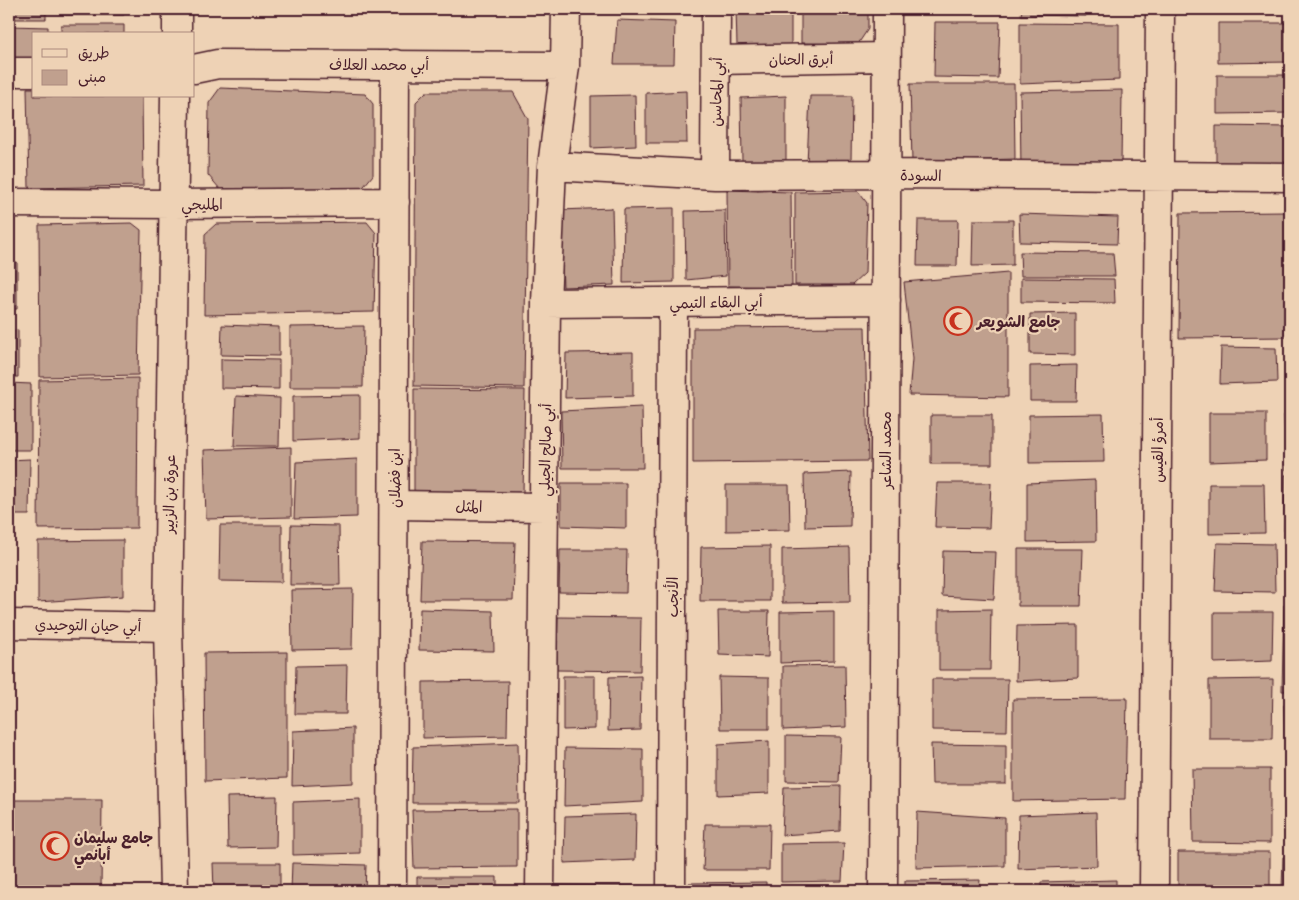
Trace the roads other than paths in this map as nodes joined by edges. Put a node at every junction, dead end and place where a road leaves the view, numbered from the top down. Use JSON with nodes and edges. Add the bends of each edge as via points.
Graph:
{"nodes":[{"id":1,"x":177,"y":9,"type":"edge"},
{"id":2,"x":566,"y":9,"type":"edge"},
{"id":3,"x":716,"y":9,"type":"edge"},
{"id":4,"x":887,"y":9,"type":"edge"},
{"id":5,"x":1160,"y":9,"type":"edge"},
{"id":6,"x":177,"y":32,"type":"edge"},
{"id":7,"x":886,"y":57,"type":"junction"},
{"id":8,"x":716,"y":60,"type":"junction"},
{"id":9,"x":395,"y":64,"type":"junction"},
{"id":10,"x":565,"y":66,"type":"junction"},
{"id":11,"x":195,"y":69,"type":"edge"},
{"id":12,"x":9,"y":72,"type":"edge"},
{"id":13,"x":32,"y":72,"type":"edge"},
{"id":14,"x":175,"y":98,"type":"edge"},
{"id":15,"x":552,"y":166,"type":"junction"},
{"id":16,"x":886,"y":174,"type":"junction"},
{"id":17,"x":715,"y":175,"type":"junction"},
{"id":18,"x":1159,"y":177,"type":"junction"},
{"id":19,"x":1290,"y":177,"type":"edge"},
{"id":20,"x":395,"y":202,"type":"junction"},
{"id":21,"x":9,"y":203,"type":"edge"},
{"id":22,"x":173,"y":204,"type":"junction"},
{"id":23,"x":886,"y":300,"type":"junction"},
{"id":24,"x":546,"y":303,"type":"junction"},
{"id":25,"x":673,"y":303,"type":"junction"},
{"id":26,"x":394,"y":505,"type":"junction"},
{"id":27,"x":544,"y":507,"type":"junction"},
{"id":28,"x":9,"y":624,"type":"edge"},
{"id":29,"x":168,"y":627,"type":"junction"},
{"id":30,"x":174,"y":891,"type":"edge"},
{"id":31,"x":392,"y":891,"type":"edge"},
{"id":32,"x":540,"y":891,"type":"edge"},
{"id":33,"x":671,"y":891,"type":"edge"},
{"id":34,"x":883,"y":891,"type":"edge"},
{"id":35,"x":1154,"y":891,"type":"edge"}],
"edges":[{"from":1,"to":6,"type":"street"},
{"from":2,"to":10,"type":"street","name":"أبي صالح الجيلي"},
{"from":3,"to":8,"type":"street","name":"أبي المحاسن"},
{"from":4,"to":7,"type":"street","name":"محمد الشاعر"},
{"from":5,"to":18,"type":"street","name":"أمرؤ القيس"},
{"from":7,"to":8,"type":"street","name":"أبرق الحنان"},
{"from":7,"to":16,"type":"street","name":"محمد الشاعر"},
{"from":8,"to":17,"type":"street","name":"أبي المحاسن"},
{"from":9,"to":10,"type":"street","name":"أبي محمد العلاف"},
{"from":9,"to":11,"type":"street","name":"أبي محمد العلاف","via":[[218,64]]},
{"from":9,"to":20,"type":"street","name":"ابن فضلان"},
{"from":10,"to":15,"type":"street","name":"أبي صالح الجيلي"},
{"from":12,"to":13,"type":"street"},
{"from":14,"to":22,"type":"street","name":"عروة بن الزبير"},
{"from":15,"to":17,"type":"street","name":"السودة"},
{"from":15,"to":24,"type":"street","name":"أبي صالح الجيلي"},
{"from":16,"to":17,"type":"street","name":"السودة"},
{"from":16,"to":18,"type":"street","name":"السودة"},
{"from":16,"to":23,"type":"street","name":"محمد الشاعر"},
{"from":18,"to":19,"type":"street","name":"السودة"},
{"from":18,"to":35,"type":"street","name":"أمرؤ القيس"},
{"from":20,"to":22,"type":"street","name":"المليجي"},
{"from":20,"to":26,"type":"street","name":"ابن فضلان"},
{"from":21,"to":22,"type":"street","name":"المليجي"},
{"from":22,"to":29,"type":"street","name":"عروة بن الزبير"},
{"from":23,"to":25,"type":"street","name":"أبي البقاء التيمي"},
{"from":23,"to":34,"type":"street","name":"محمد الشاعر"},
{"from":24,"to":25,"type":"street","name":"أبي البقاء التيمي"},
{"from":24,"to":27,"type":"street","name":"أبي صالح الجيلي"},
{"from":25,"to":33,"type":"street","name":"الأنجب"},
{"from":26,"to":27,"type":"street","name":"المثل"},
{"from":26,"to":31,"type":"street","name":"ابن فضلان"},
{"from":27,"to":32,"type":"street","name":"أبي صالح الجيلي"},
{"from":28,"to":29,"type":"street","name":"أبي حيان التوحيدي"},
{"from":29,"to":30,"type":"street","name":"عروة بن الزبير"}]}
